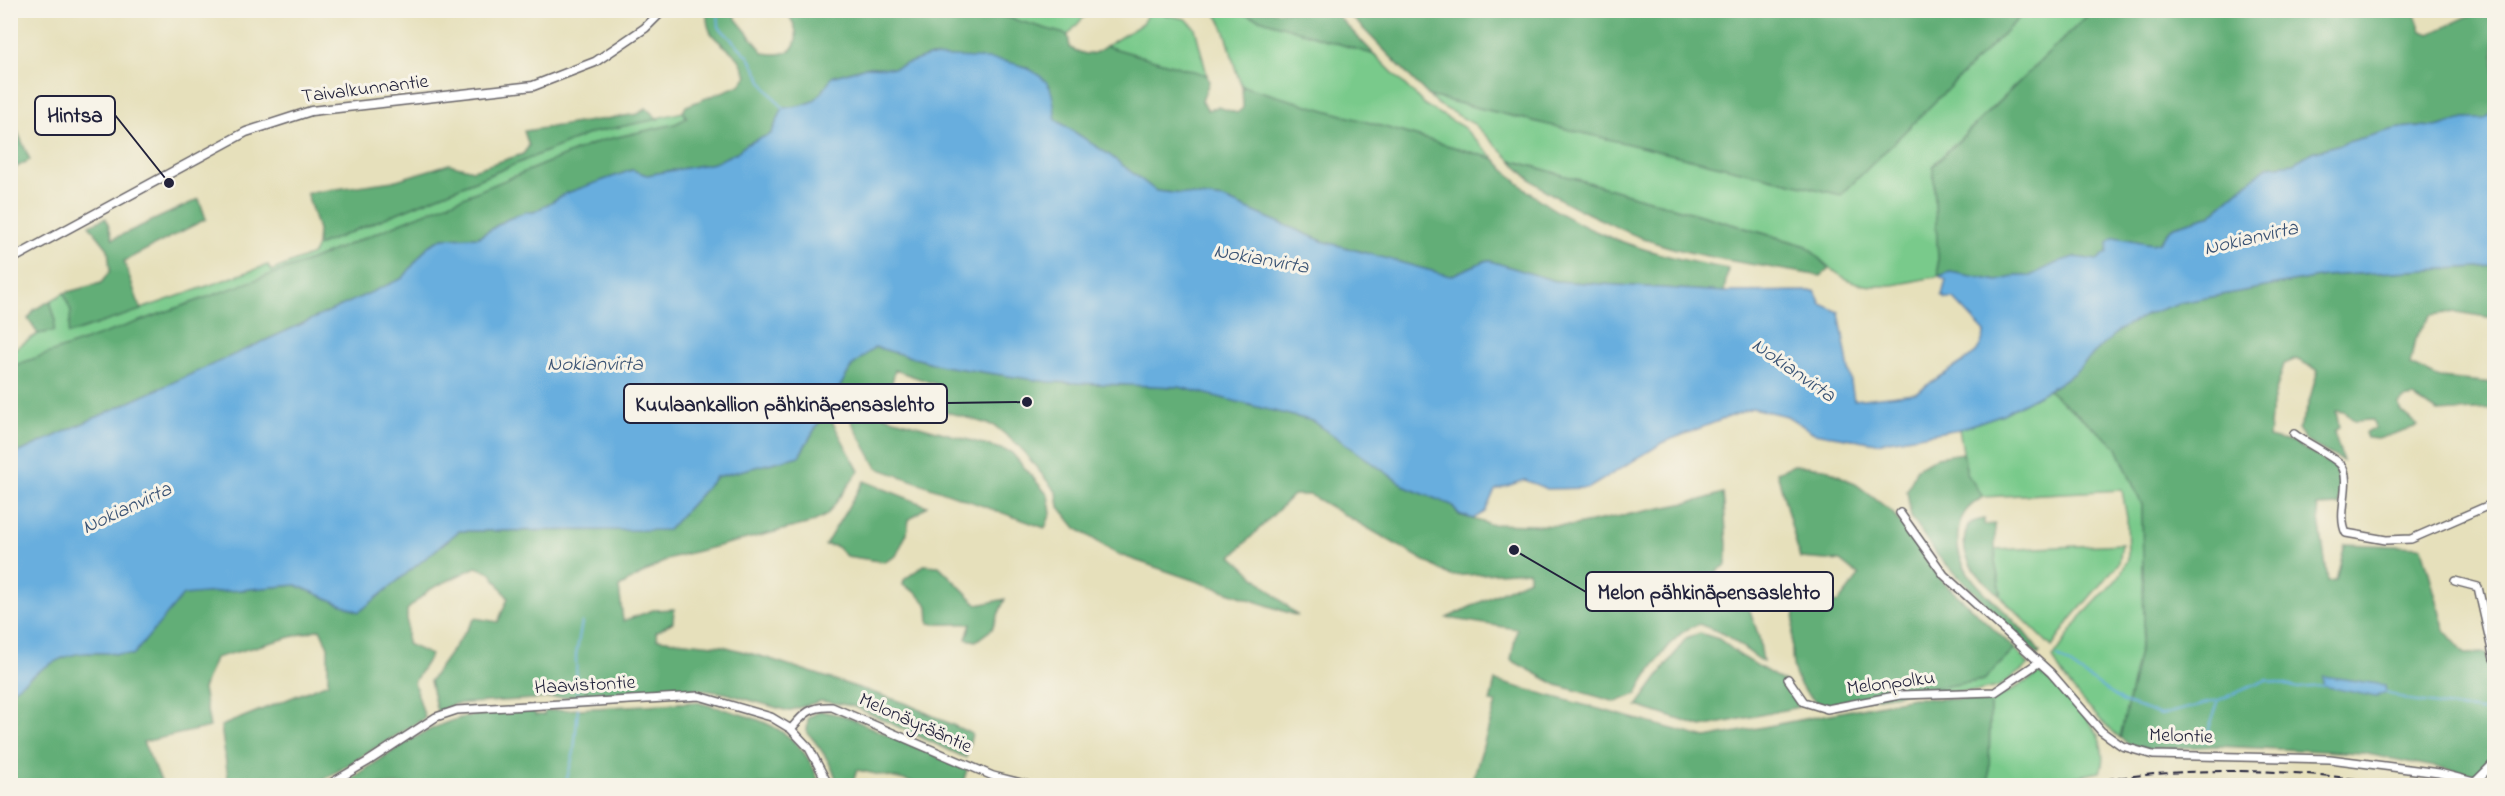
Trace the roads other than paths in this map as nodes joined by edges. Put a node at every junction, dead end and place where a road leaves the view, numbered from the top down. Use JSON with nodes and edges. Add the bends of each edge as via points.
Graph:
{"nodes":[{"id":1,"x":663,"y":10,"type":"edge"},
{"id":2,"x":10,"y":260,"type":"edge"},
{"id":3,"x":2294,"y":434,"type":"dead end"},
{"id":4,"x":2494,"y":503,"type":"edge"},
{"id":5,"x":1900,"y":513,"type":"dead end"},
{"id":6,"x":2455,"y":581,"type":"dead end"},
{"id":7,"x":2494,"y":659,"type":"edge"},
{"id":8,"x":2038,"y":663,"type":"junction"},
{"id":9,"x":1788,"y":679,"type":"dead end"},
{"id":10,"x":791,"y":729,"type":"junction"},
{"id":11,"x":2494,"y":763,"type":"edge"},
{"id":12,"x":2475,"y":782,"type":"junction"},
{"id":13,"x":326,"y":786,"type":"edge"},
{"id":14,"x":830,"y":786,"type":"edge"},
{"id":15,"x":1033,"y":786,"type":"edge"},
{"id":16,"x":2489,"y":786,"type":"edge"}],
"edges":[{"from":1,"to":2,"type":"street","name":"Taivalkunnantie","via":[[645,28],[595,62],[533,86],[311,111],[246,132]]},
{"from":3,"to":4,"type":"street","via":[[2341,465],[2345,479],[2342,524],[2346,533],[2386,540],[2412,539]]},
{"from":5,"to":8,"type":"street","name":"Melontie","via":[[1944,574]]},
{"from":6,"to":7,"type":"street","via":[[2478,587]]},
{"from":8,"to":9,"type":"street","name":"Melonpolku","via":[[1995,692],[1900,695],[1827,709],[1804,702]]},
{"from":8,"to":12,"type":"street","name":"Melontie","via":[[2101,731],[2136,752],[2330,759],[2439,773]]},
{"from":10,"to":13,"type":"street","name":"Haavistontie","via":[[771,717],[699,696],[457,710],[436,717]]},
{"from":10,"to":14,"type":"street","name":"Haavistontie","via":[[809,748]]},
{"from":10,"to":15,"type":"street","name":"Melonäyrääntie","via":[[803,713],[832,708],[993,776]]},
{"from":11,"to":12,"type":"street"},
{"from":12,"to":16,"type":"street","name":"Melontie"}]}
